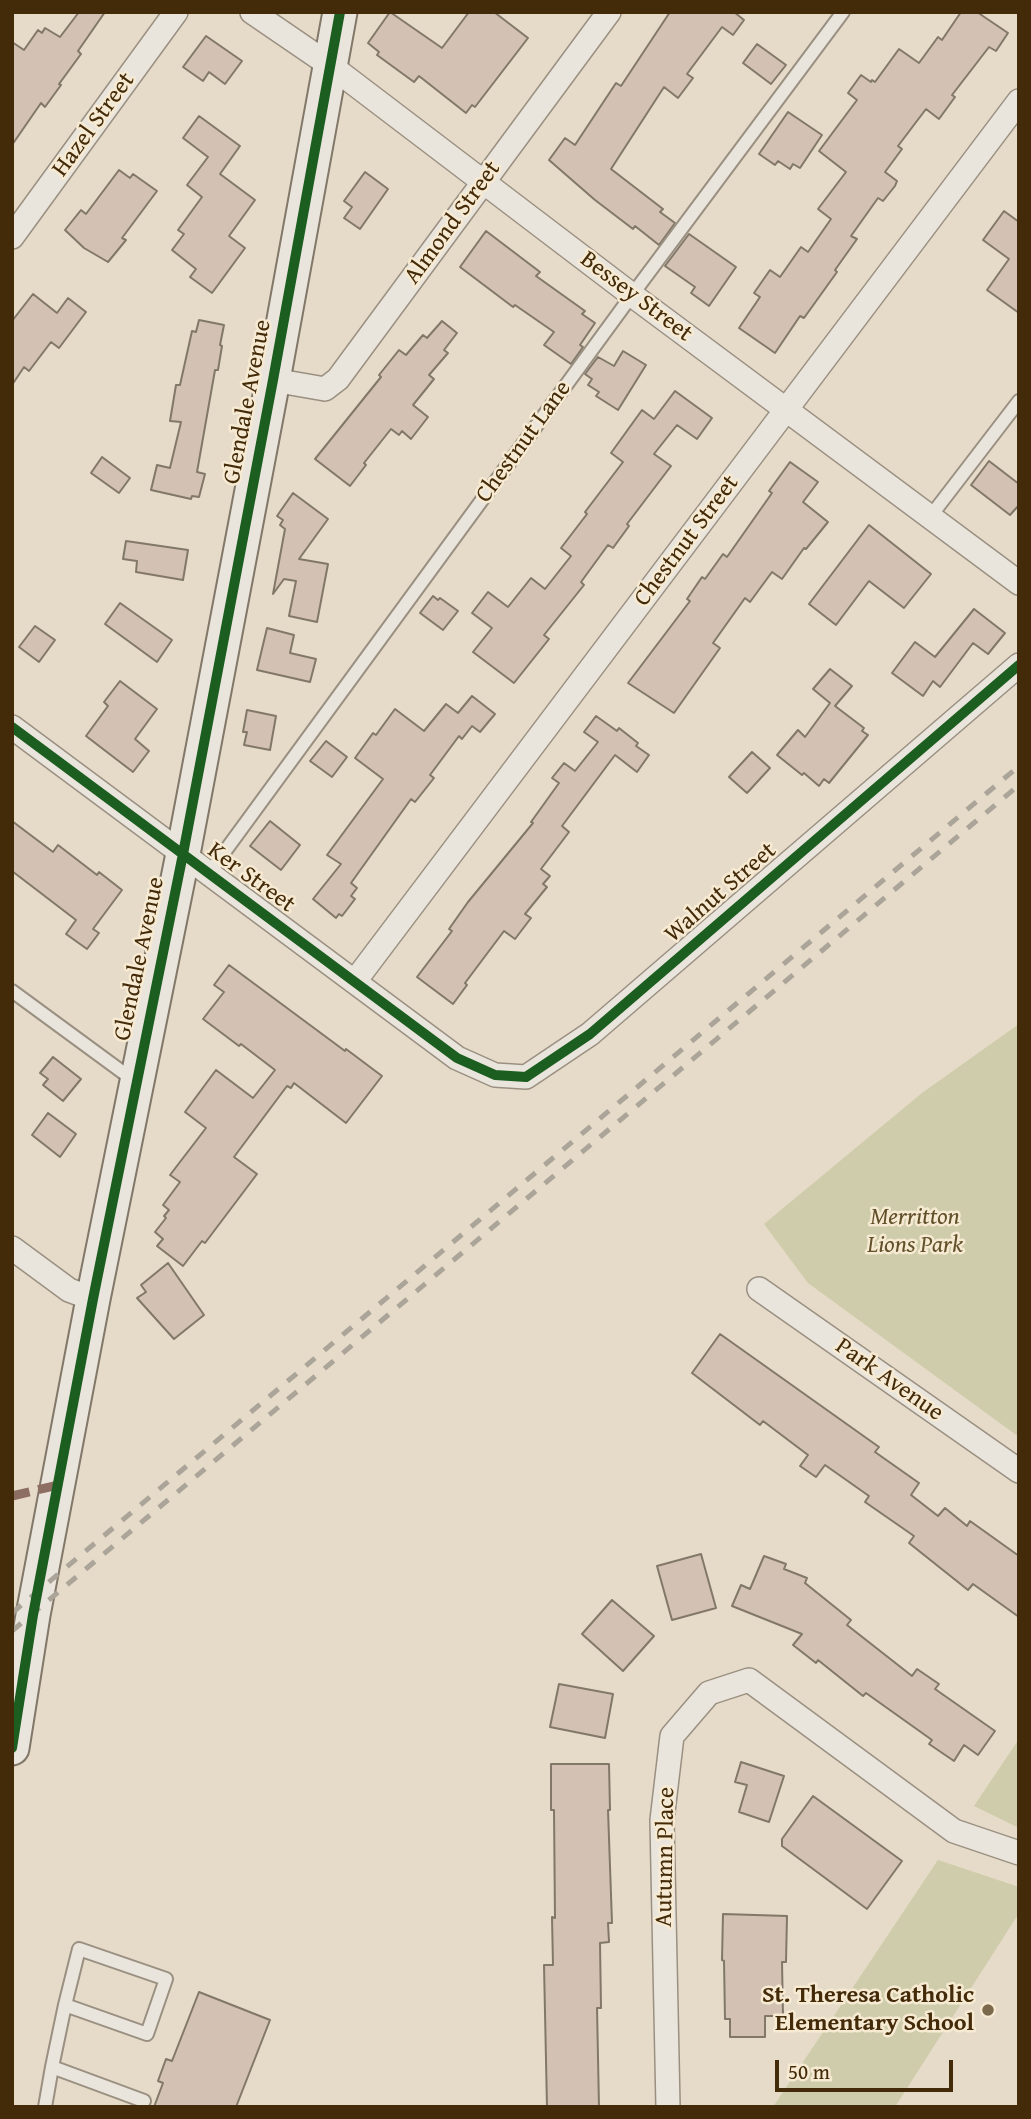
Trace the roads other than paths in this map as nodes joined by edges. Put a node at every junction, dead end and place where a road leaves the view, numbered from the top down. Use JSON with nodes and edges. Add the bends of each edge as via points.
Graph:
{"nodes":[{"id":1,"x":176,"y":12,"type":"edge"},
{"id":2,"x":252,"y":12,"type":"edge"},
{"id":3,"x":340,"y":12,"type":"edge"},
{"id":4,"x":609,"y":12,"type":"edge"},
{"id":5,"x":843,"y":12,"type":"edge"},
{"id":6,"x":331,"y":66,"type":"junction"},
{"id":7,"x":1019,"y":101,"type":"edge"},
{"id":8,"x":484,"y":181,"type":"junction"},
{"id":9,"x":12,"y":237,"type":"edge"},
{"id":10,"x":632,"y":295,"type":"junction"},
{"id":11,"x":273,"y":380,"type":"junction"},
{"id":12,"x":1019,"y":401,"type":"edge"},
{"id":13,"x":786,"y":410,"type":"junction"},
{"id":14,"x":930,"y":517,"type":"junction"},
{"id":15,"x":1019,"y":583,"type":"edge"},
{"id":16,"x":1019,"y":665,"type":"edge"},
{"id":17,"x":12,"y":727,"type":"edge"},
{"id":18,"x":196,"y":864,"type":"junction"},
{"id":19,"x":355,"y":981,"type":"junction"},
{"id":20,"x":12,"y":991,"type":"edge"},
{"id":21,"x":430,"y":1040,"type":"joint"},
{"id":22,"x":136,"y":1083,"type":"junction"},
{"id":23,"x":12,"y":1248,"type":"edge"},
{"id":24,"x":759,"y":1289,"type":"dead end"},
{"id":25,"x":93,"y":1299,"type":"junction"},
{"id":26,"x":1019,"y":1471,"type":"edge"},
{"id":27,"x":12,"y":1748,"type":"edge"},
{"id":28,"x":1019,"y":1853,"type":"edge"},
{"id":29,"x":65,"y":2005,"type":"junction"},
{"id":30,"x":52,"y":2067,"type":"junction"},
{"id":31,"x":144,"y":2101,"type":"dead end"},
{"id":32,"x":46,"y":2107,"type":"edge"},
{"id":33,"x":668,"y":2107,"type":"edge"}],
"edges":[{"from":1,"to":9,"type":"street","name":"Hazel Street"},
{"from":2,"to":6,"type":"street","name":"Bessey Street"},
{"from":3,"to":6,"type":"main road","name":"Glendale Avenue"},
{"from":4,"to":8,"type":"street","name":"Almond Street"},
{"from":5,"to":10,"type":"lane","name":"Chestnut Lane"},
{"from":6,"to":8,"type":"street","name":"Bessey Street"},
{"from":6,"to":11,"type":"main road","name":"Glendale Avenue"},
{"from":7,"to":13,"type":"street","name":"Chestnut Street"},
{"from":8,"to":10,"type":"street","name":"Bessey Street"},
{"from":8,"to":11,"type":"street","name":"Almond Street","via":[[338,379],[326,389]]},
{"from":10,"to":13,"type":"street","name":"Bessey Street"},
{"from":10,"to":18,"type":"lane","name":"Chestnut Lane"},
{"from":11,"to":18,"type":"main road","name":"Glendale Avenue"},
{"from":12,"to":14,"type":"lane"},
{"from":13,"to":14,"type":"street","name":"Bessey Street"},
{"from":13,"to":19,"type":"street","name":"Chestnut Street"},
{"from":14,"to":15,"type":"street","name":"Bessey Street"},
{"from":16,"to":21,"type":"street","name":"Walnut Street","via":[[590,1034],[526,1077],[495,1075]]},
{"from":17,"to":18,"type":"street","name":"Ker Street"},
{"from":18,"to":19,"type":"street","name":"Ker Street"},
{"from":18,"to":22,"type":"main road","name":"Glendale Avenue"},
{"from":19,"to":21,"type":"street","name":"Ker Street"},
{"from":20,"to":22,"type":"lane"},
{"from":22,"to":25,"type":"main road","name":"Glendale Avenue"},
{"from":23,"to":25,"type":"street","via":[[69,1290]]},
{"from":24,"to":26,"type":"street","name":"Park Avenue"},
{"from":25,"to":27,"type":"main road","name":"Glendale Avenue"},
{"from":28,"to":33,"type":"street","name":"Autumn Place","via":[[954,1831],[750,1680],[709,1693],[672,1736],[662,1820]]},
{"from":29,"to":29,"type":"lane","via":[[79,1949],[166,1979],[147,2034]]},
{"from":29,"to":30,"type":"lane"},
{"from":30,"to":31,"type":"lane"},
{"from":30,"to":32,"type":"lane"}]}
